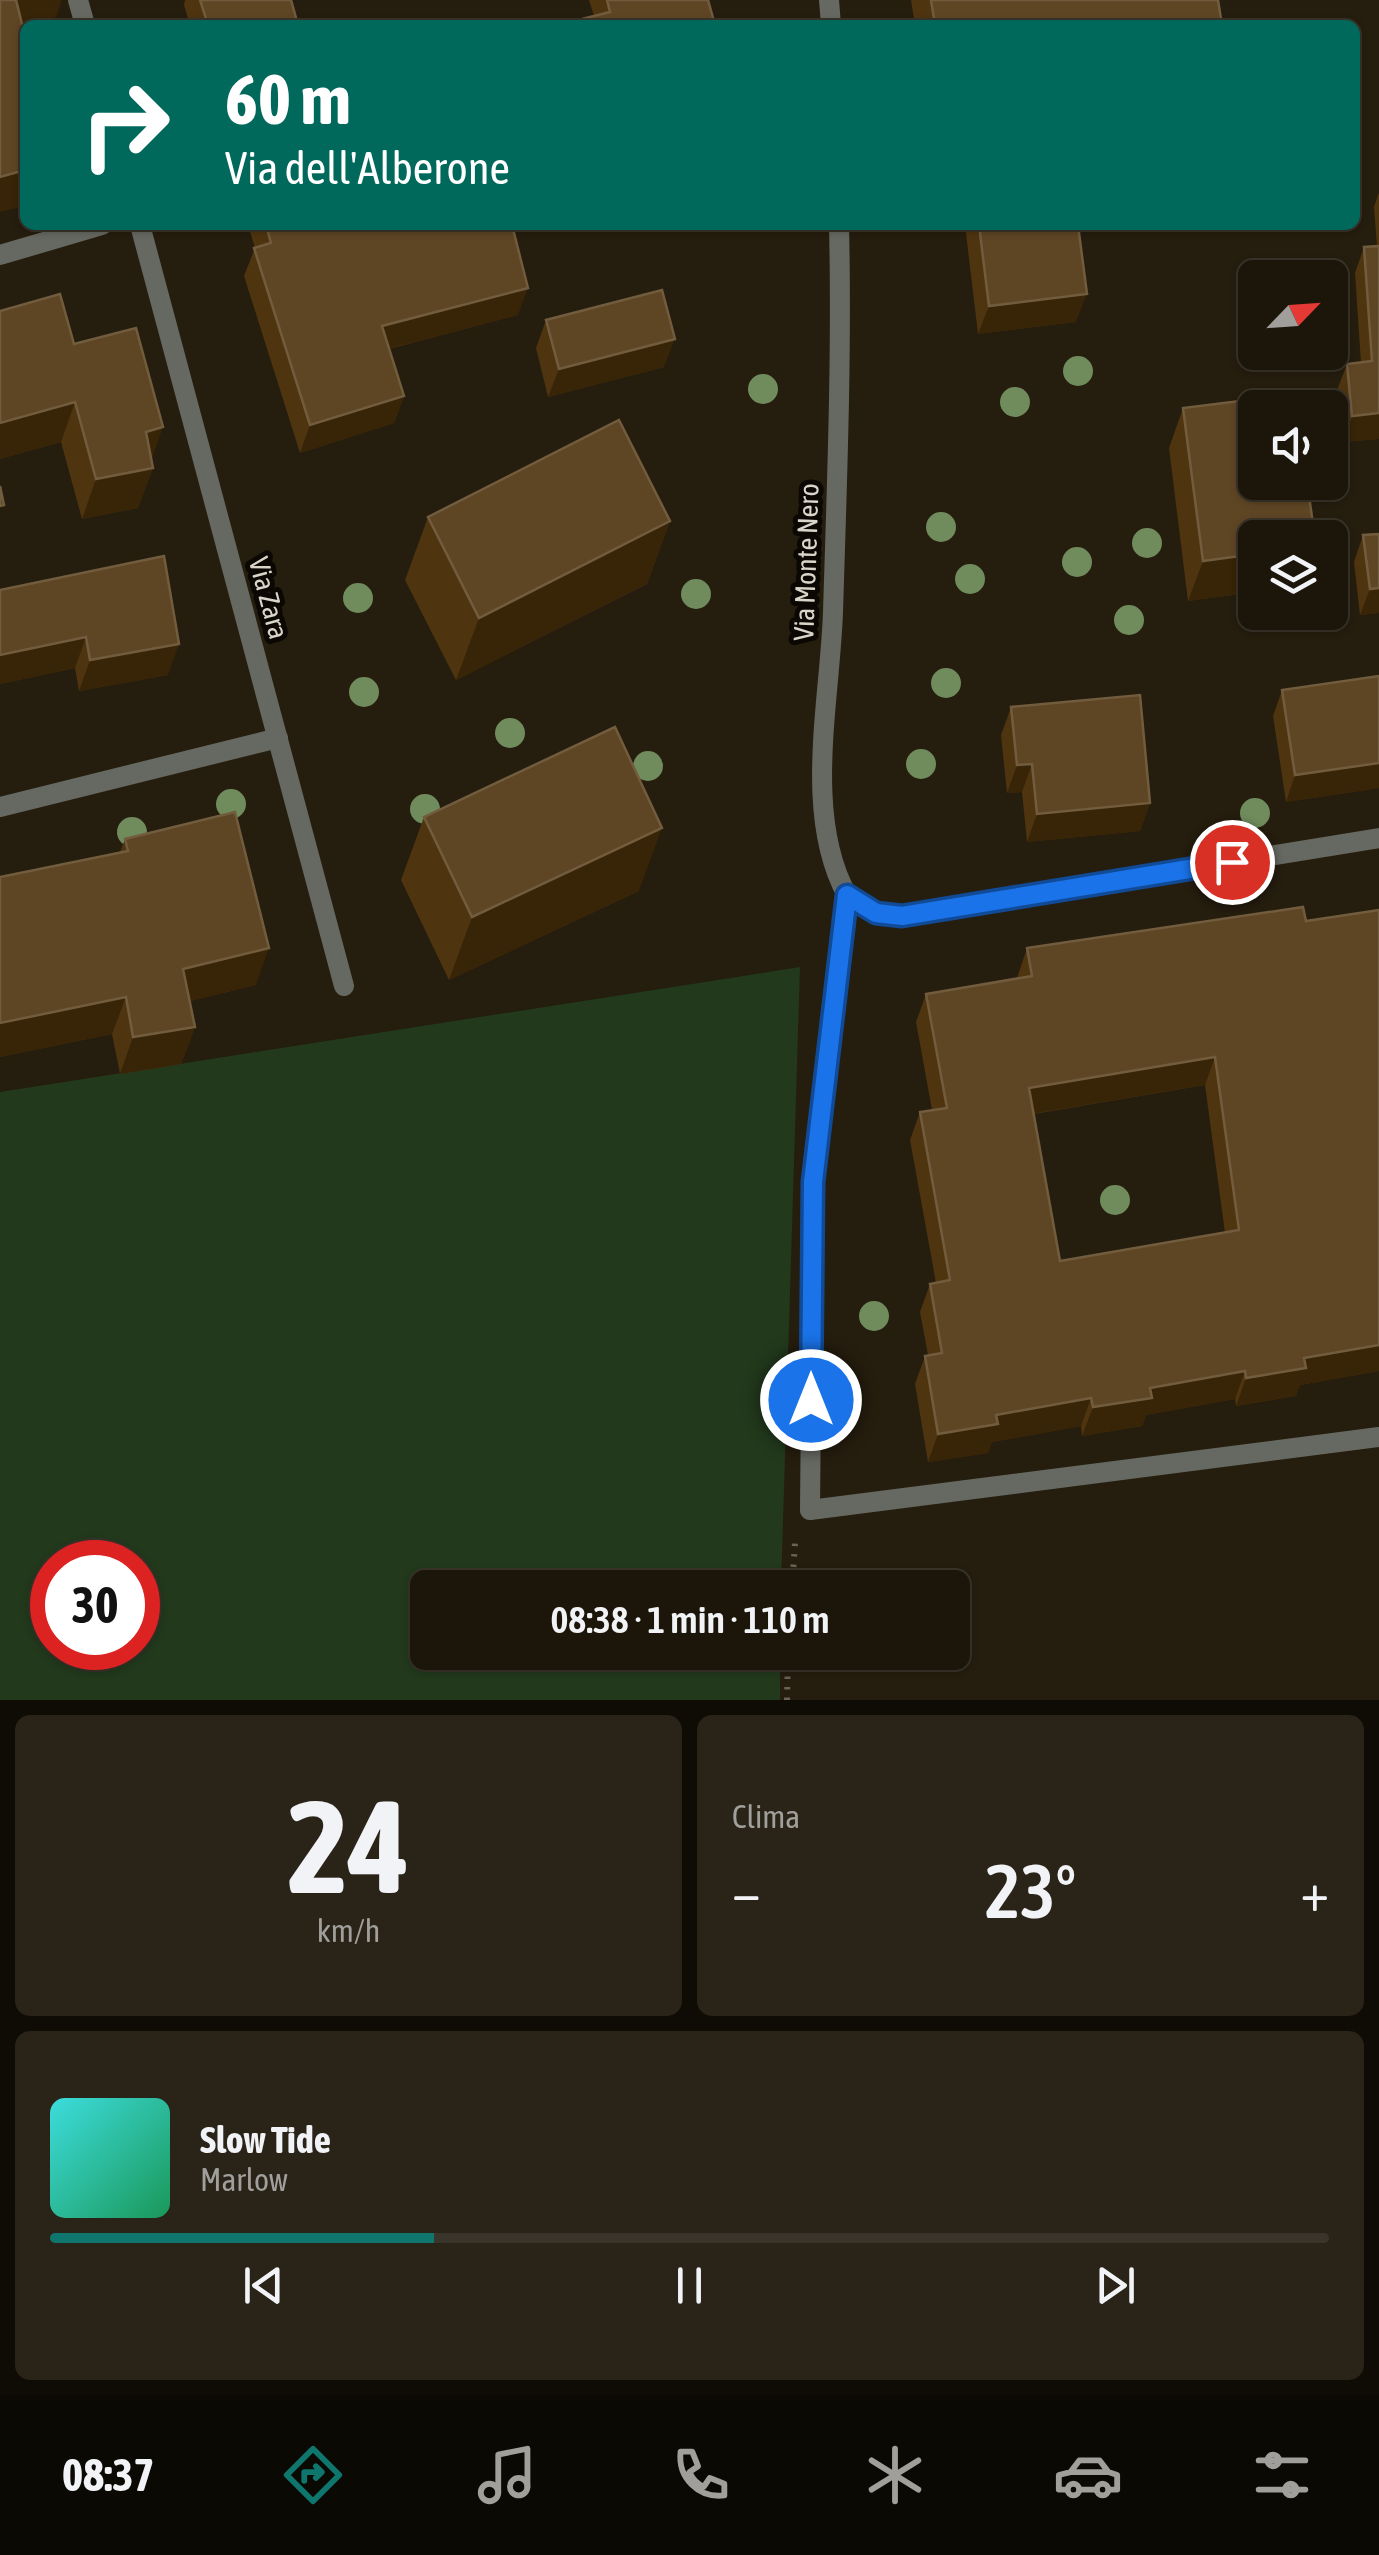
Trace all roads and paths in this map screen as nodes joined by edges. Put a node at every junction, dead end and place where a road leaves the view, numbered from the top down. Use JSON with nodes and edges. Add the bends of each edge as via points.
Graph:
{"nodes":[{"id":1,"x":84,"y":230,"type":"edge"},
{"id":2,"x":141,"y":230,"type":"edge"},
{"id":3,"x":839,"y":230,"type":"edge"},
{"id":4,"x":0,"y":254,"type":"edge"},
{"id":5,"x":278,"y":738,"type":"junction"},
{"id":6,"x":0,"y":806,"type":"edge"},
{"id":7,"x":1379,"y":838,"type":"edge"},
{"id":8,"x":847,"y":895,"type":"junction"},
{"id":9,"x":344,"y":986,"type":"dead end"},
{"id":10,"x":1379,"y":1437,"type":"edge"},
{"id":11,"x":788,"y":1670,"type":"edge"},
{"id":12,"x":787,"y":1700,"type":"edge"}],
"edges":[{"from":1,"to":4,"type":"street"},
{"from":2,"to":5,"type":"street","name":"Via Zara"},
{"from":3,"to":8,"type":"street","name":"Via Monte Nero","via":[[822,820],[832,868]]},
{"from":5,"to":6,"type":"street"},
{"from":5,"to":9,"type":"street","name":"Via Zara"},
{"from":7,"to":8,"type":"street","via":[[902,916],[876,913]]},
{"from":8,"to":10,"type":"street","via":[[813,1182],[810,1510]]},
{"from":11,"to":12,"type":"path"}]}
